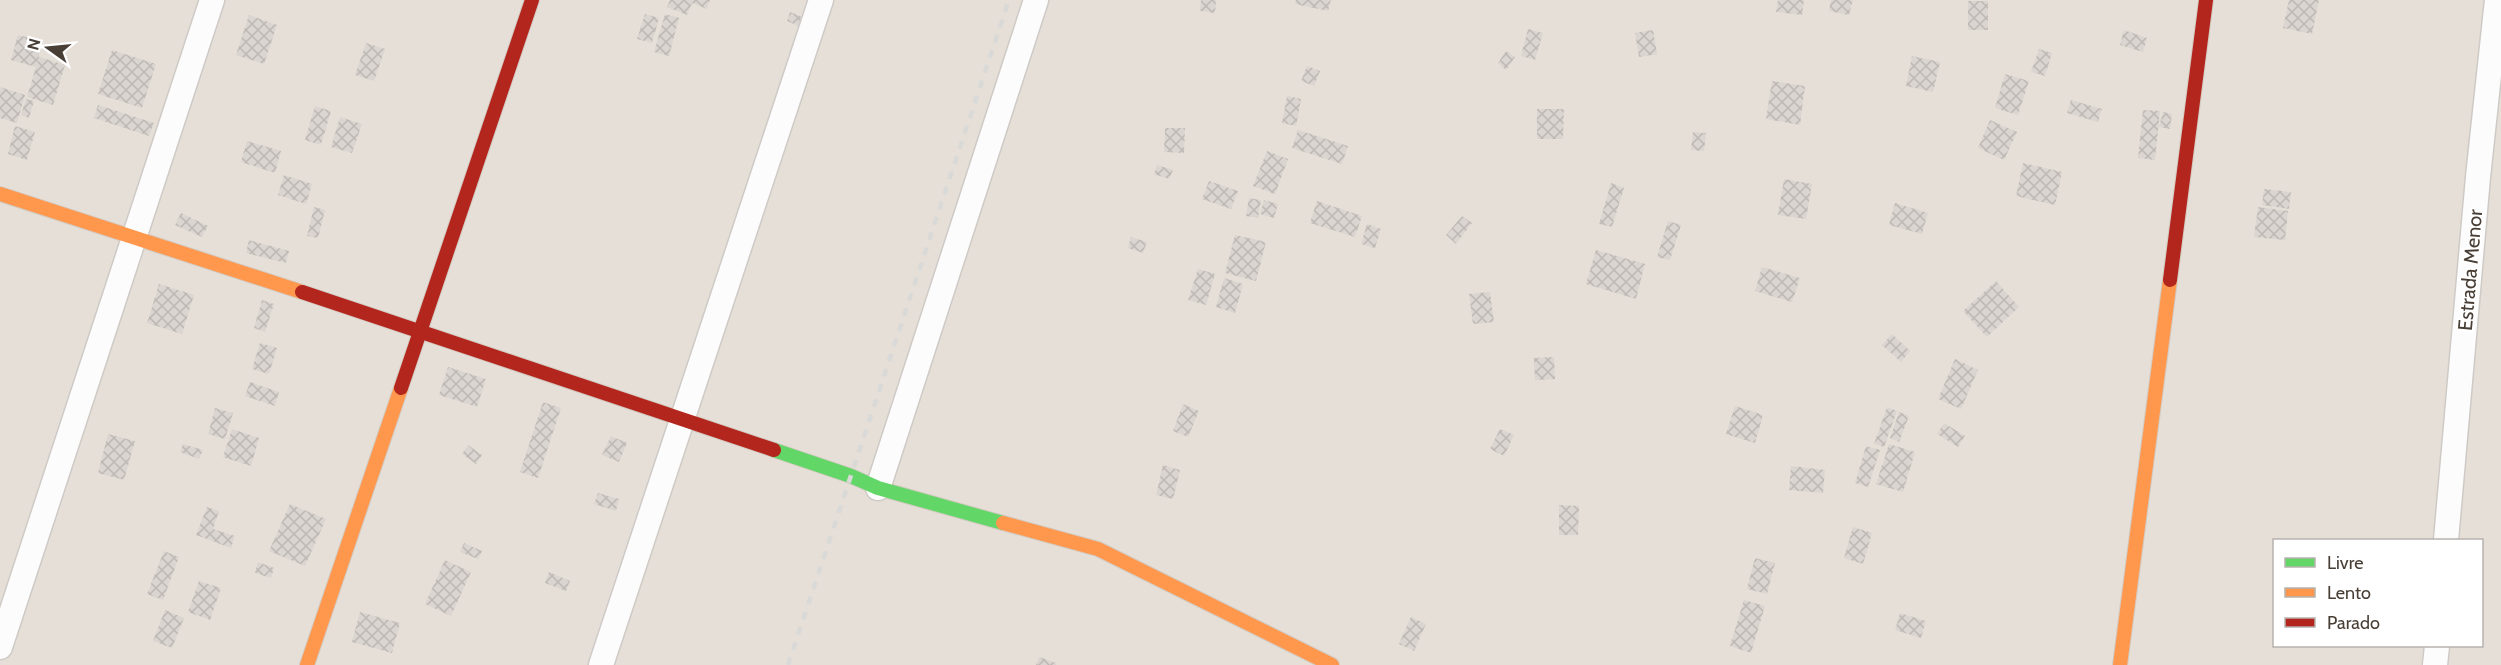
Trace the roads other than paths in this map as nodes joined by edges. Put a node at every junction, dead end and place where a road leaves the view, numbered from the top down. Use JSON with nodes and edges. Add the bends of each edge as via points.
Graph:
{"nodes":[{"id":1,"x":212,"y":0,"type":"edge"},
{"id":2,"x":532,"y":0,"type":"edge"},
{"id":3,"x":821,"y":0,"type":"edge"},
{"id":4,"x":1036,"y":0,"type":"edge"},
{"id":5,"x":2206,"y":0,"type":"edge"},
{"id":6,"x":2496,"y":0,"type":"edge"},
{"id":7,"x":0,"y":194,"type":"edge"},
{"id":8,"x":136,"y":238,"type":"junction"},
{"id":9,"x":420,"y":330,"type":"junction"},
{"id":10,"x":683,"y":418,"type":"junction"},
{"id":11,"x":878,"y":488,"type":"junction"},
{"id":12,"x":2446,"y":539,"type":"edge"},
{"id":13,"x":0,"y":647,"type":"edge"},
{"id":14,"x":2437,"y":647,"type":"edge"},
{"id":15,"x":307,"y":665,"type":"edge"},
{"id":16,"x":600,"y":665,"type":"edge"},
{"id":17,"x":1332,"y":665,"type":"edge"},
{"id":18,"x":2120,"y":665,"type":"edge"},
{"id":19,"x":2435,"y":665,"type":"edge"}],
"edges":[{"from":1,"to":8,"type":"street"},
{"from":2,"to":9,"type":"street"},
{"from":3,"to":10,"type":"street"},
{"from":4,"to":11,"type":"street"},
{"from":5,"to":18,"type":"street"},
{"from":6,"to":12,"type":"street","name":"Estrada Menor"},
{"from":7,"to":8,"type":"street"},
{"from":8,"to":9,"type":"street"},
{"from":8,"to":13,"type":"street"},
{"from":9,"to":10,"type":"street"},
{"from":9,"to":15,"type":"street"},
{"from":10,"to":11,"type":"street"},
{"from":10,"to":16,"type":"street"},
{"from":11,"to":17,"type":"street","via":[[1098,549]]},
{"from":14,"to":19,"type":"street"}]}
